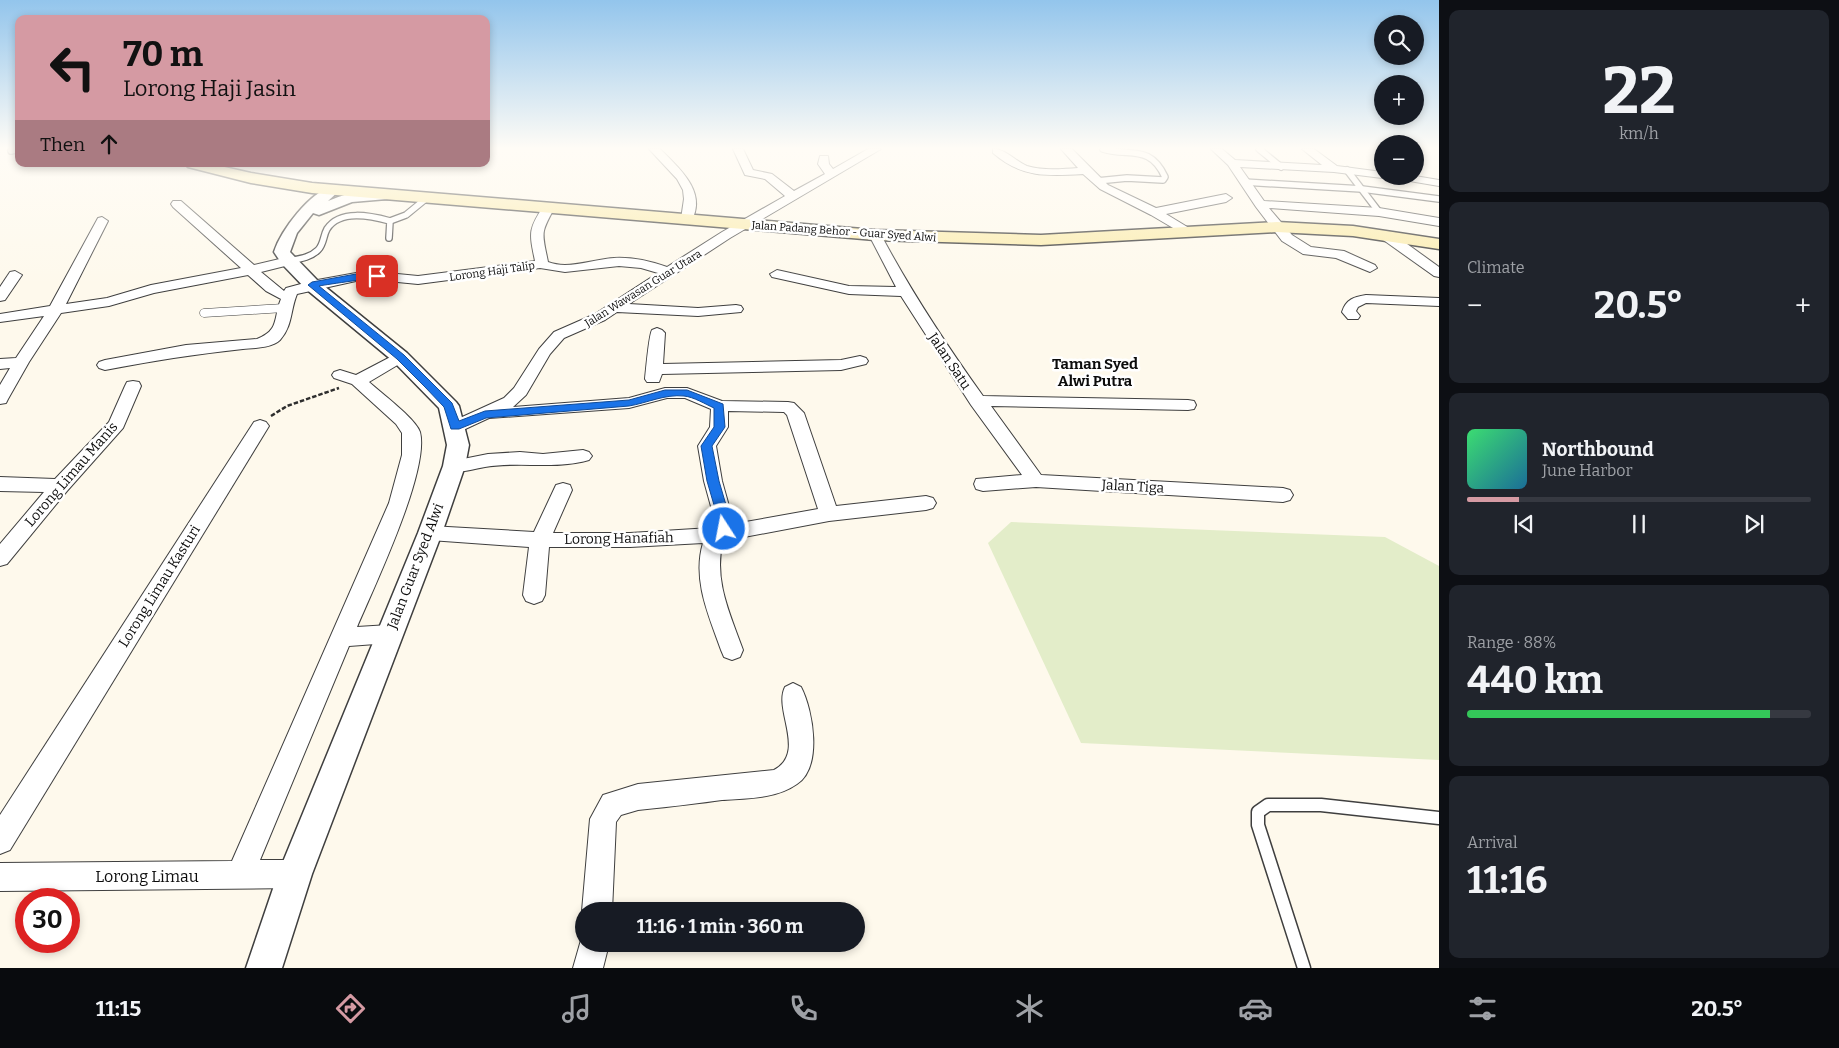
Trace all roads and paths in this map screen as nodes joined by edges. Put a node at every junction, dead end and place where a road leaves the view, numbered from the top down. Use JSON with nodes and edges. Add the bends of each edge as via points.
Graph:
{"nodes":[{"id":1,"x":309,"y":194,"type":"edge"},
{"id":2,"x":333,"y":194,"type":"edge"},
{"id":3,"x":383,"y":194,"type":"edge"},
{"id":4,"x":690,"y":194,"type":"edge"},
{"id":5,"x":795,"y":194,"type":"edge"},
{"id":6,"x":1118,"y":194,"type":"edge"},
{"id":7,"x":1253,"y":194,"type":"edge"},
{"id":8,"x":1366,"y":194,"type":"edge"},
{"id":9,"x":1398,"y":194,"type":"edge"},
{"id":10,"x":392,"y":195,"type":"junction"},
{"id":11,"x":792,"y":196,"type":"joint"},
{"id":12,"x":428,"y":197,"type":"junction"},
{"id":13,"x":1226,"y":198,"type":"dead end"},
{"id":14,"x":1439,"y":200,"type":"edge"},
{"id":15,"x":177,"y":204,"type":"dead end"},
{"id":16,"x":1260,"y":204,"type":"junction"},
{"id":17,"x":549,"y":207,"type":"junction"},
{"id":18,"x":1155,"y":212,"type":"junction"},
{"id":19,"x":1379,"y":212,"type":"junction"},
{"id":20,"x":306,"y":216,"type":"junction"},
{"id":21,"x":687,"y":219,"type":"junction"},
{"id":22,"x":390,"y":221,"type":"junction"},
{"id":23,"x":102,"y":222,"type":"dead end"},
{"id":24,"x":1439,"y":222,"type":"edge"},
{"id":25,"x":744,"y":224,"type":"junction"},
{"id":26,"x":1277,"y":226,"type":"junction"},
{"id":27,"x":1184,"y":231,"type":"junction"},
{"id":28,"x":875,"y":235,"type":"junction"},
{"id":29,"x":1387,"y":236,"type":"junction"},
{"id":30,"x":388,"y":238,"type":"dead end"},
{"id":31,"x":1439,"y":244,"type":"edge"},
{"id":32,"x":288,"y":261,"type":"junction"},
{"id":33,"x":542,"y":264,"type":"junction"},
{"id":34,"x":1370,"y":268,"type":"dead end"},
{"id":35,"x":670,"y":273,"type":"junction"},
{"id":36,"x":1439,"y":273,"type":"edge"},
{"id":37,"x":777,"y":274,"type":"dead end"},
{"id":38,"x":15,"y":275,"type":"dead end"},
{"id":39,"x":257,"y":275,"type":"junction"},
{"id":40,"x":312,"y":285,"type":"junction"},
{"id":41,"x":904,"y":292,"type":"junction"},
{"id":42,"x":0,"y":296,"type":"edge"},
{"id":43,"x":286,"y":302,"type":"junction"},
{"id":44,"x":1438,"y":303,"type":"edge"},
{"id":45,"x":614,"y":308,"type":"junction"},
{"id":46,"x":736,"y":309,"type":"dead end"},
{"id":47,"x":204,"y":313,"type":"dead end"},
{"id":48,"x":1353,"y":316,"type":"dead end"},
{"id":49,"x":50,"y":317,"type":"junction"},
{"id":50,"x":0,"y":318,"type":"edge"},
{"id":51,"x":657,"y":333,"type":"dead end"},
{"id":52,"x":400,"y":357,"type":"junction"},
{"id":53,"x":860,"y":361,"type":"dead end"},
{"id":54,"x":21,"y":362,"type":"junction"},
{"id":55,"x":0,"y":364,"type":"edge"},
{"id":56,"x":105,"y":365,"type":"dead end"},
{"id":57,"x":655,"y":369,"type":"junction"},
{"id":58,"x":349,"y":378,"type":"junction"},
{"id":59,"x":134,"y":386,"type":"dead end"},
{"id":60,"x":649,"y":398,"type":"junction"},
{"id":61,"x":0,"y":399,"type":"edge"},
{"id":62,"x":977,"y":401,"type":"junction"},
{"id":63,"x":1188,"y":405,"type":"dead end"},
{"id":64,"x":720,"y":406,"type":"junction"},
{"id":65,"x":485,"y":414,"type":"junction"},
{"id":66,"x":260,"y":426,"type":"joint"},
{"id":67,"x":455,"y":426,"type":"junction"},
{"id":68,"x":583,"y":456,"type":"dead end"},
{"id":69,"x":454,"y":466,"type":"junction"},
{"id":70,"x":1036,"y":481,"type":"junction"},
{"id":71,"x":0,"y":484,"type":"edge"},
{"id":72,"x":983,"y":484,"type":"dead end"},
{"id":73,"x":60,"y":486,"type":"junction"},
{"id":74,"x":563,"y":490,"type":"dead end"},
{"id":75,"x":1283,"y":495,"type":"dead end"},
{"id":76,"x":926,"y":503,"type":"dead end"},
{"id":77,"x":828,"y":514,"type":"junction"},
{"id":78,"x":430,"y":533,"type":"junction"},
{"id":79,"x":715,"y":534,"type":"junction"},
{"id":80,"x":540,"y":540,"type":"junction"},
{"id":81,"x":0,"y":558,"type":"edge"},
{"id":82,"x":534,"y":595,"type":"dead end"},
{"id":83,"x":389,"y":634,"type":"junction"},
{"id":84,"x":342,"y":637,"type":"junction"},
{"id":85,"x":732,"y":650,"type":"dead end"},
{"id":86,"x":793,"y":694,"type":"dead end"},
{"id":87,"x":1439,"y":818,"type":"edge"},
{"id":88,"x":0,"y":840,"type":"edge"},
{"id":89,"x":295,"y":874,"type":"junction"},
{"id":90,"x":240,"y":875,"type":"junction"},
{"id":91,"x":0,"y":877,"type":"edge"},
{"id":92,"x":597,"y":902,"type":"edge"},
{"id":93,"x":592,"y":952,"type":"edge"},
{"id":94,"x":264,"y":968,"type":"edge"},
{"id":95,"x":588,"y":968,"type":"edge"},
{"id":96,"x":1304,"y":968,"type":"edge"}],
"edges":[{"from":1,"to":20,"type":"street","via":[[312,198]]},
{"from":2,"to":20,"type":"street"},
{"from":3,"to":10,"type":"main road","name":"Jalan Padang Behor - Guar Syed Alwi"},
{"from":4,"to":21,"type":"street"},
{"from":5,"to":11,"type":"street","name":"Jalan Wawasan Guar Utara"},
{"from":6,"to":18,"type":"street"},
{"from":7,"to":16,"type":"street"},
{"from":8,"to":19,"type":"lane"},
{"from":9,"to":14,"type":"lane"},
{"from":10,"to":12,"type":"main road","name":"Jalan Padang Behor - Guar Syed Alwi"},
{"from":10,"to":20,"type":"street","via":[[340,200]]},
{"from":11,"to":25,"type":"street","name":"Jalan Wawasan Guar Utara"},
{"from":12,"to":17,"type":"main road","name":"Jalan Padang Behor - Guar Syed Alwi"},
{"from":12,"to":22,"type":"lane","via":[[406,215]]},
{"from":13,"to":18,"type":"street"},
{"from":15,"to":39,"type":"street"},
{"from":16,"to":19,"type":"street"},
{"from":16,"to":26,"type":"street"},
{"from":17,"to":21,"type":"main road","name":"Jalan Padang Behor - Guar Syed Alwi"},
{"from":17,"to":33,"type":"street","via":[[536,234]]},
{"from":18,"to":27,"type":"street"},
{"from":19,"to":24,"type":"street"},
{"from":20,"to":32,"type":"street","via":[[284,242],[282,252]]},
{"from":21,"to":25,"type":"main road","name":"Jalan Padang Behor - Guar Syed Alwi"},
{"from":22,"to":30,"type":"lane"},
{"from":22,"to":32,"type":"lane","via":[[366,216],[336,220],[327,228],[320,249],[312,255]]},
{"from":23,"to":49,"type":"street"},
{"from":25,"to":28,"type":"main road","name":"Jalan Padang Behor - Guar Syed Alwi"},
{"from":25,"to":35,"type":"street","name":"Jalan Wawasan Guar Utara"},
{"from":26,"to":27,"type":"main road","name":"Jalan Padang Behor - Guar Syed Alwi"},
{"from":26,"to":29,"type":"main road","name":"Jalan Padang Behor - Guar Syed Alwi"},
{"from":26,"to":34,"type":"street","via":[[1287,238],[1308,251],[1339,254]]},
{"from":27,"to":28,"type":"main road","name":"Jalan Padang Behor - Guar Syed Alwi","via":[[1041,240]]},
{"from":28,"to":41,"type":"street","name":"Jalan Satu"},
{"from":29,"to":31,"type":"main road","name":"Jalan Padang Behor - Guar Syed Alwi"},
{"from":29,"to":36,"type":"street"},
{"from":32,"to":39,"type":"street"},
{"from":32,"to":40,"type":"street","name":"Jalan Guar Syed Alwi"},
{"from":33,"to":35,"type":"street","name":"Lorong Haji Talip","via":[[554,268],[614,262],[652,266]]},
{"from":33,"to":40,"type":"street","name":"Lorong Haji Talip","via":[[434,279],[366,276]]},
{"from":35,"to":45,"type":"street","name":"Jalan Wawasan Guar Utara"},
{"from":37,"to":41,"type":"street","via":[[849,290]]},
{"from":38,"to":42,"type":"street"},
{"from":39,"to":43,"type":"street"},
{"from":39,"to":49,"type":"street","via":[[151,289]]},
{"from":40,"to":43,"type":"street","name":"Lorong Haji Talip","via":[[291,291]]},
{"from":40,"to":52,"type":"street","name":"Jalan Guar Syed Alwi"},
{"from":41,"to":62,"type":"street","name":"Jalan Satu"},
{"from":43,"to":47,"type":"lane"},
{"from":43,"to":56,"type":"street","via":[[283,324],[273,338],[260,344],[186,350]]},
{"from":44,"to":48,"type":"street","via":[[1366,299],[1350,306],[1349,312]]},
{"from":45,"to":46,"type":"street","via":[[698,312]]},
{"from":45,"to":65,"type":"street","name":"Jalan Wawasan Guar Utara","via":[[559,335],[510,402]]},
{"from":49,"to":50,"type":"street"},
{"from":49,"to":54,"type":"street"},
{"from":51,"to":57,"type":"street"},
{"from":52,"to":58,"type":"street"},
{"from":52,"to":67,"type":"street","name":"Jalan Guar Syed Alwi","via":[[449,406]]},
{"from":53,"to":57,"type":"street","via":[[841,365]]},
{"from":54,"to":55,"type":"street"},
{"from":54,"to":61,"type":"street"},
{"from":57,"to":60,"type":"street"},
{"from":58,"to":66,"type":"path","via":[[287,406]]},
{"from":58,"to":84,"type":"street","via":[[402,420],[411,432],[411,455],[399,503]]},
{"from":59,"to":73,"type":"street","name":"Lorong Limau Manis","via":[[117,424]]},
{"from":60,"to":64,"type":"street","via":[[665,393],[687,393]]},
{"from":60,"to":65,"type":"street","via":[[629,403]]},
{"from":62,"to":63,"type":"street"},
{"from":62,"to":70,"type":"street","name":"Jalan Satu"},
{"from":64,"to":77,"type":"street","via":[[788,407],[795,412]]},
{"from":64,"to":79,"type":"street","via":[[720,427],[707,446],[725,522],[724,529]]},
{"from":65,"to":67,"type":"street","name":"Jalan Wawasan Guar Utara"},
{"from":66,"to":88,"type":"street","name":"Lorong Limau Kasturi"},
{"from":67,"to":69,"type":"street","name":"Jalan Guar Syed Alwi","via":[[458,445]]},
{"from":68,"to":69,"type":"street","via":[[488,460]]},
{"from":69,"to":78,"type":"street","name":"Jalan Guar Syed Alwi"},
{"from":70,"to":72,"type":"street","name":"Jalan Tiga"},
{"from":70,"to":75,"type":"street","name":"Jalan Tiga"},
{"from":71,"to":73,"type":"street"},
{"from":73,"to":81,"type":"street","name":"Lorong Limau Manis"},
{"from":74,"to":80,"type":"street"},
{"from":76,"to":77,"type":"street","name":"Lorong Hanafiah"},
{"from":77,"to":79,"type":"street","name":"Lorong Hanafiah"},
{"from":78,"to":80,"type":"street","name":"Lorong Hanafiah"},
{"from":78,"to":83,"type":"street","name":"Jalan Guar Syed Alwi"},
{"from":79,"to":80,"type":"street","name":"Lorong Hanafiah","via":[[630,540]]},
{"from":79,"to":85,"type":"street","via":[[709,556],[711,590]]},
{"from":80,"to":82,"type":"street"},
{"from":83,"to":84,"type":"street"},
{"from":83,"to":89,"type":"street","name":"Jalan Guar Syed Alwi"},
{"from":84,"to":90,"type":"street"},
{"from":86,"to":92,"type":"street","via":[[802,734],[798,762],[791,774],[774,782],[638,797],[612,804],[603,819]]},
{"from":87,"to":96,"type":"lane","via":[[1321,805],[1268,805],[1258,812],[1258,825]]},
{"from":89,"to":90,"type":"street","name":"Lorong Limau"},
{"from":89,"to":94,"type":"street","name":"Jalan Guar Syed Alwi"},
{"from":90,"to":91,"type":"street","name":"Lorong Limau"},
{"from":93,"to":95,"type":"street"}]}
